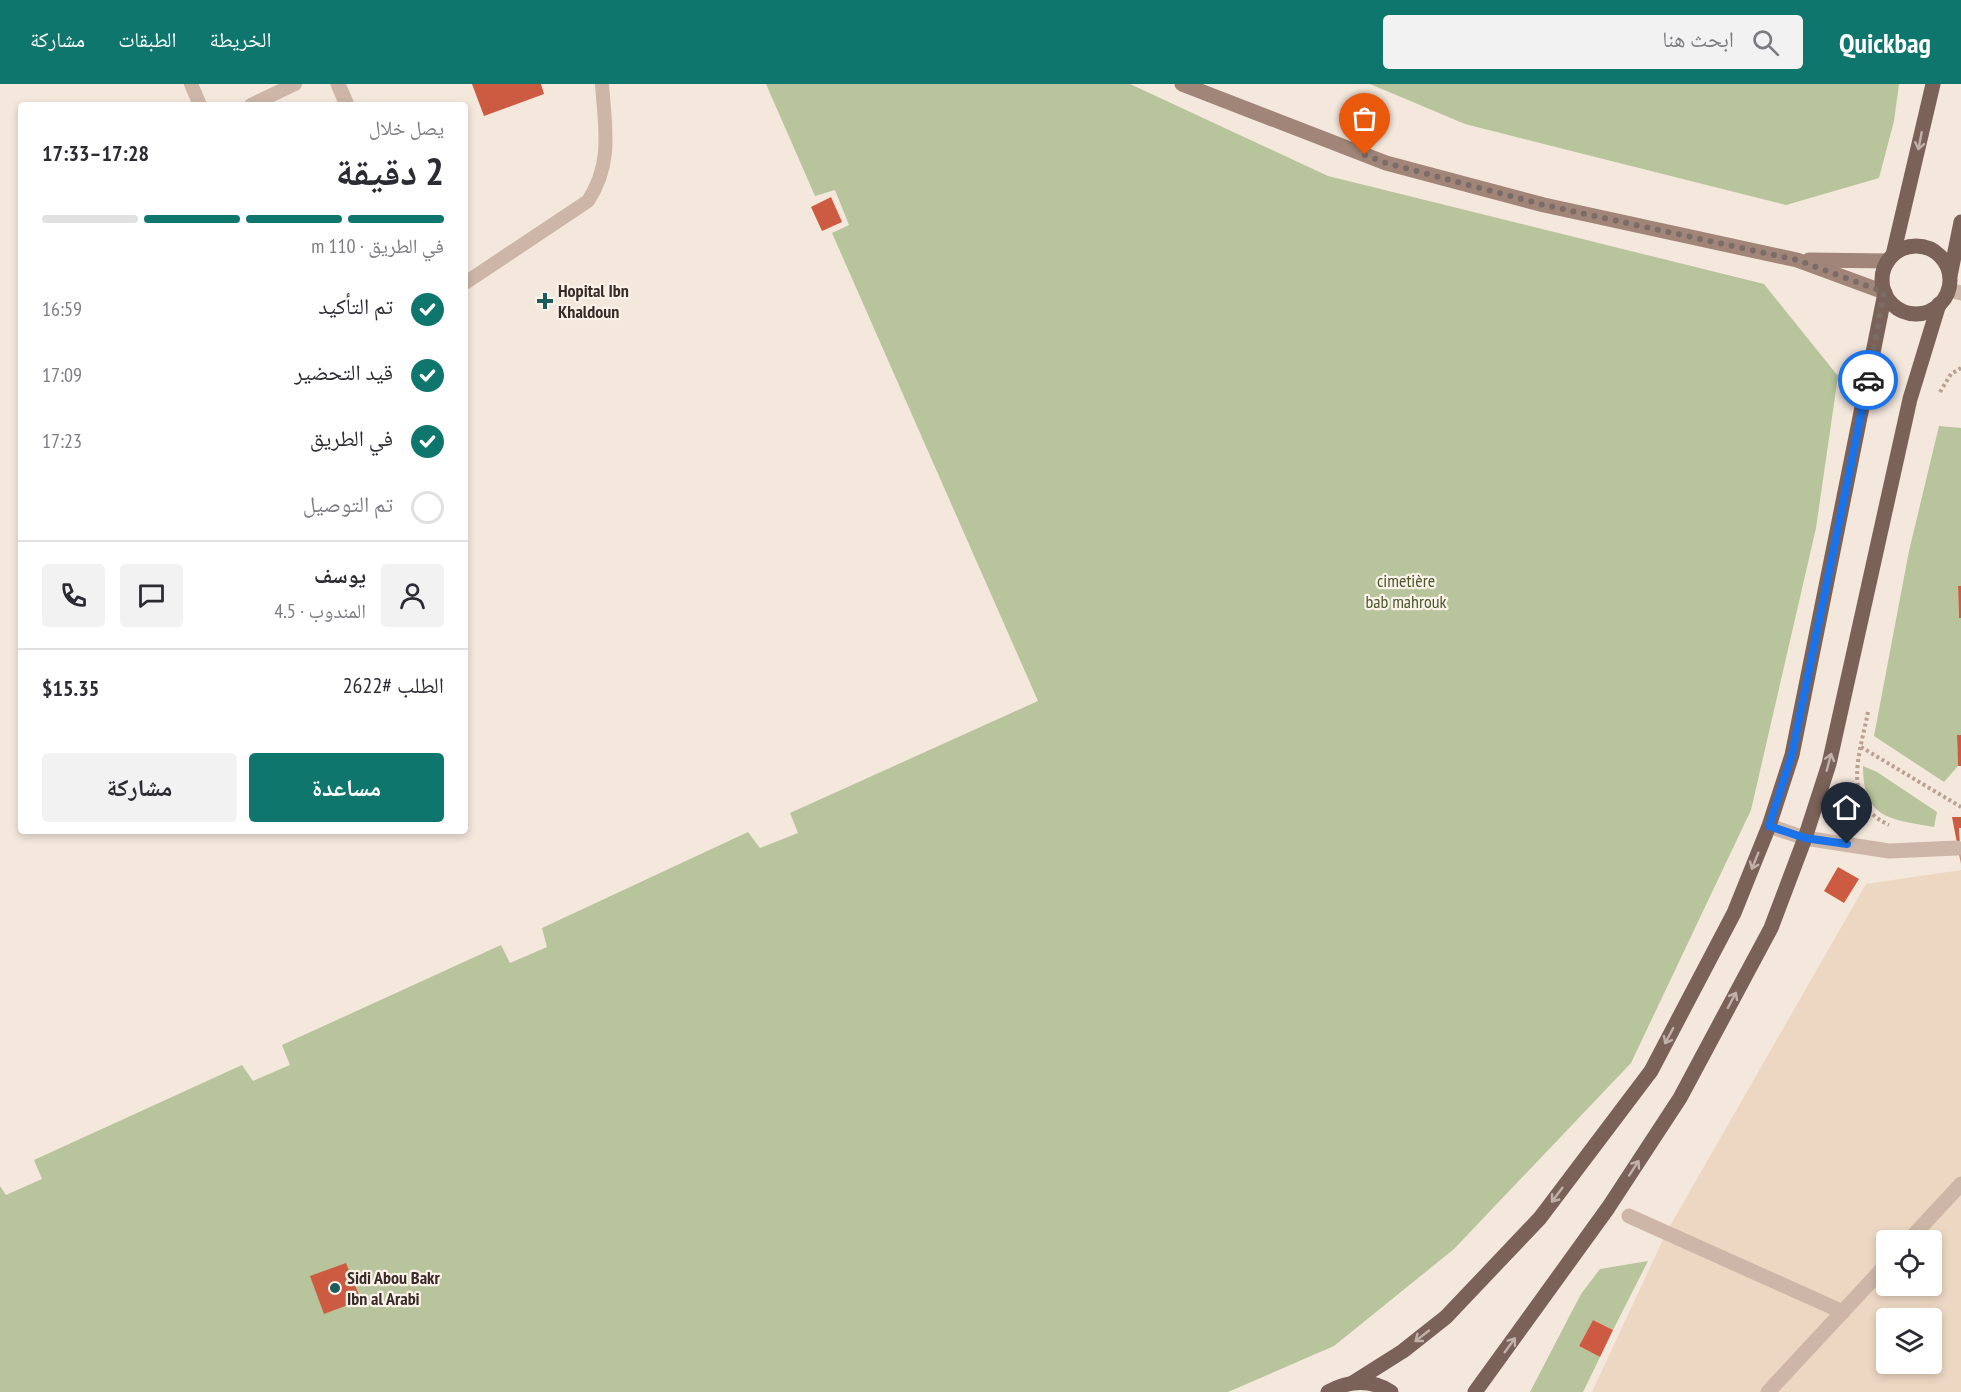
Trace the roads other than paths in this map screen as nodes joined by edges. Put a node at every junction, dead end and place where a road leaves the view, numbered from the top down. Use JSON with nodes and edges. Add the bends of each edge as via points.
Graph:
{"nodes":[{"id":1,"x":191,"y":84,"type":"edge"},
{"id":2,"x":295,"y":84,"type":"edge"},
{"id":3,"x":338,"y":84,"type":"edge"},
{"id":4,"x":602,"y":84,"type":"edge"},
{"id":5,"x":1182,"y":84,"type":"edge"},
{"id":6,"x":1933,"y":84,"type":"edge"},
{"id":7,"x":199,"y":102,"type":"edge"},
{"id":8,"x":257,"y":102,"type":"edge"},
{"id":9,"x":346,"y":102,"type":"edge"},
{"id":10,"x":1961,"y":222,"type":"edge"},
{"id":11,"x":1891,"y":258,"type":"junction"},
{"id":12,"x":1797,"y":260,"type":"junction"},
{"id":13,"x":468,"y":281,"type":"edge"},
{"id":14,"x":1953,"y":286,"type":"edge"},
{"id":15,"x":1885,"y":293,"type":"junction"},
{"id":16,"x":1939,"y":304,"type":"junction"},
{"id":17,"x":1769,"y":826,"type":"junction"},
{"id":18,"x":1805,"y":838,"type":"junction"},
{"id":19,"x":1957,"y":848,"type":"dead end"},
{"id":20,"x":1961,"y":1184,"type":"edge"},
{"id":21,"x":1629,"y":1216,"type":"dead end"},
{"id":22,"x":1918,"y":1230,"type":"edge"},
{"id":23,"x":1876,"y":1276,"type":"edge"},
{"id":24,"x":1843,"y":1312,"type":"junction"},
{"id":25,"x":1354,"y":1382,"type":"junction"},
{"id":26,"x":1328,"y":1392,"type":"edge"},
{"id":27,"x":1391,"y":1392,"type":"edge"},
{"id":28,"x":1475,"y":1392,"type":"edge"},
{"id":29,"x":1768,"y":1392,"type":"edge"}],
"edges":[{"from":1,"to":7,"type":"lane"},
{"from":2,"to":8,"type":"lane"},
{"from":3,"to":9,"type":"street"},
{"from":4,"to":13,"type":"lane","via":[[606,158],[600,183],[588,201]]},
{"from":5,"to":12,"type":"street","via":[[1386,163],[1544,205]]},
{"from":6,"to":11,"type":"main road","one_way":true},
{"from":10,"to":14,"type":"main road"},
{"from":11,"to":12,"type":"street"},
{"from":11,"to":14,"type":"main road","via":[[1907,247],[1931,250],[1944,260]]},
{"from":11,"to":15,"type":"main road","via":[[1883,273]]},
{"from":12,"to":15,"type":"street"},
{"from":14,"to":16,"type":"main road"},
{"from":15,"to":16,"type":"main road","via":[[1906,312],[1924,313]]},
{"from":15,"to":17,"type":"main road","via":[[1792,754]]},
{"from":18,"to":16,"type":"main road","one_way":true,"via":[[1829,764],[1910,399]]},
{"from":17,"to":18,"type":"street"},
{"from":17,"to":25,"type":"main road","one_way":true,"via":[[1734,913],[1651,1071],[1540,1218],[1446,1317]]},
{"from":18,"to":19,"type":"street","via":[[1889,851]]},
{"from":28,"to":18,"type":"main road","one_way":true,"via":[[1608,1208],[1680,1098],[1771,928]]},
{"from":20,"to":22,"type":"street"},
{"from":21,"to":24,"type":"street"},
{"from":23,"to":24,"type":"street"},
{"from":24,"to":29,"type":"street"},
{"from":25,"to":26,"type":"main road"},
{"from":25,"to":27,"type":"main road","via":[[1378,1385]]}]}
